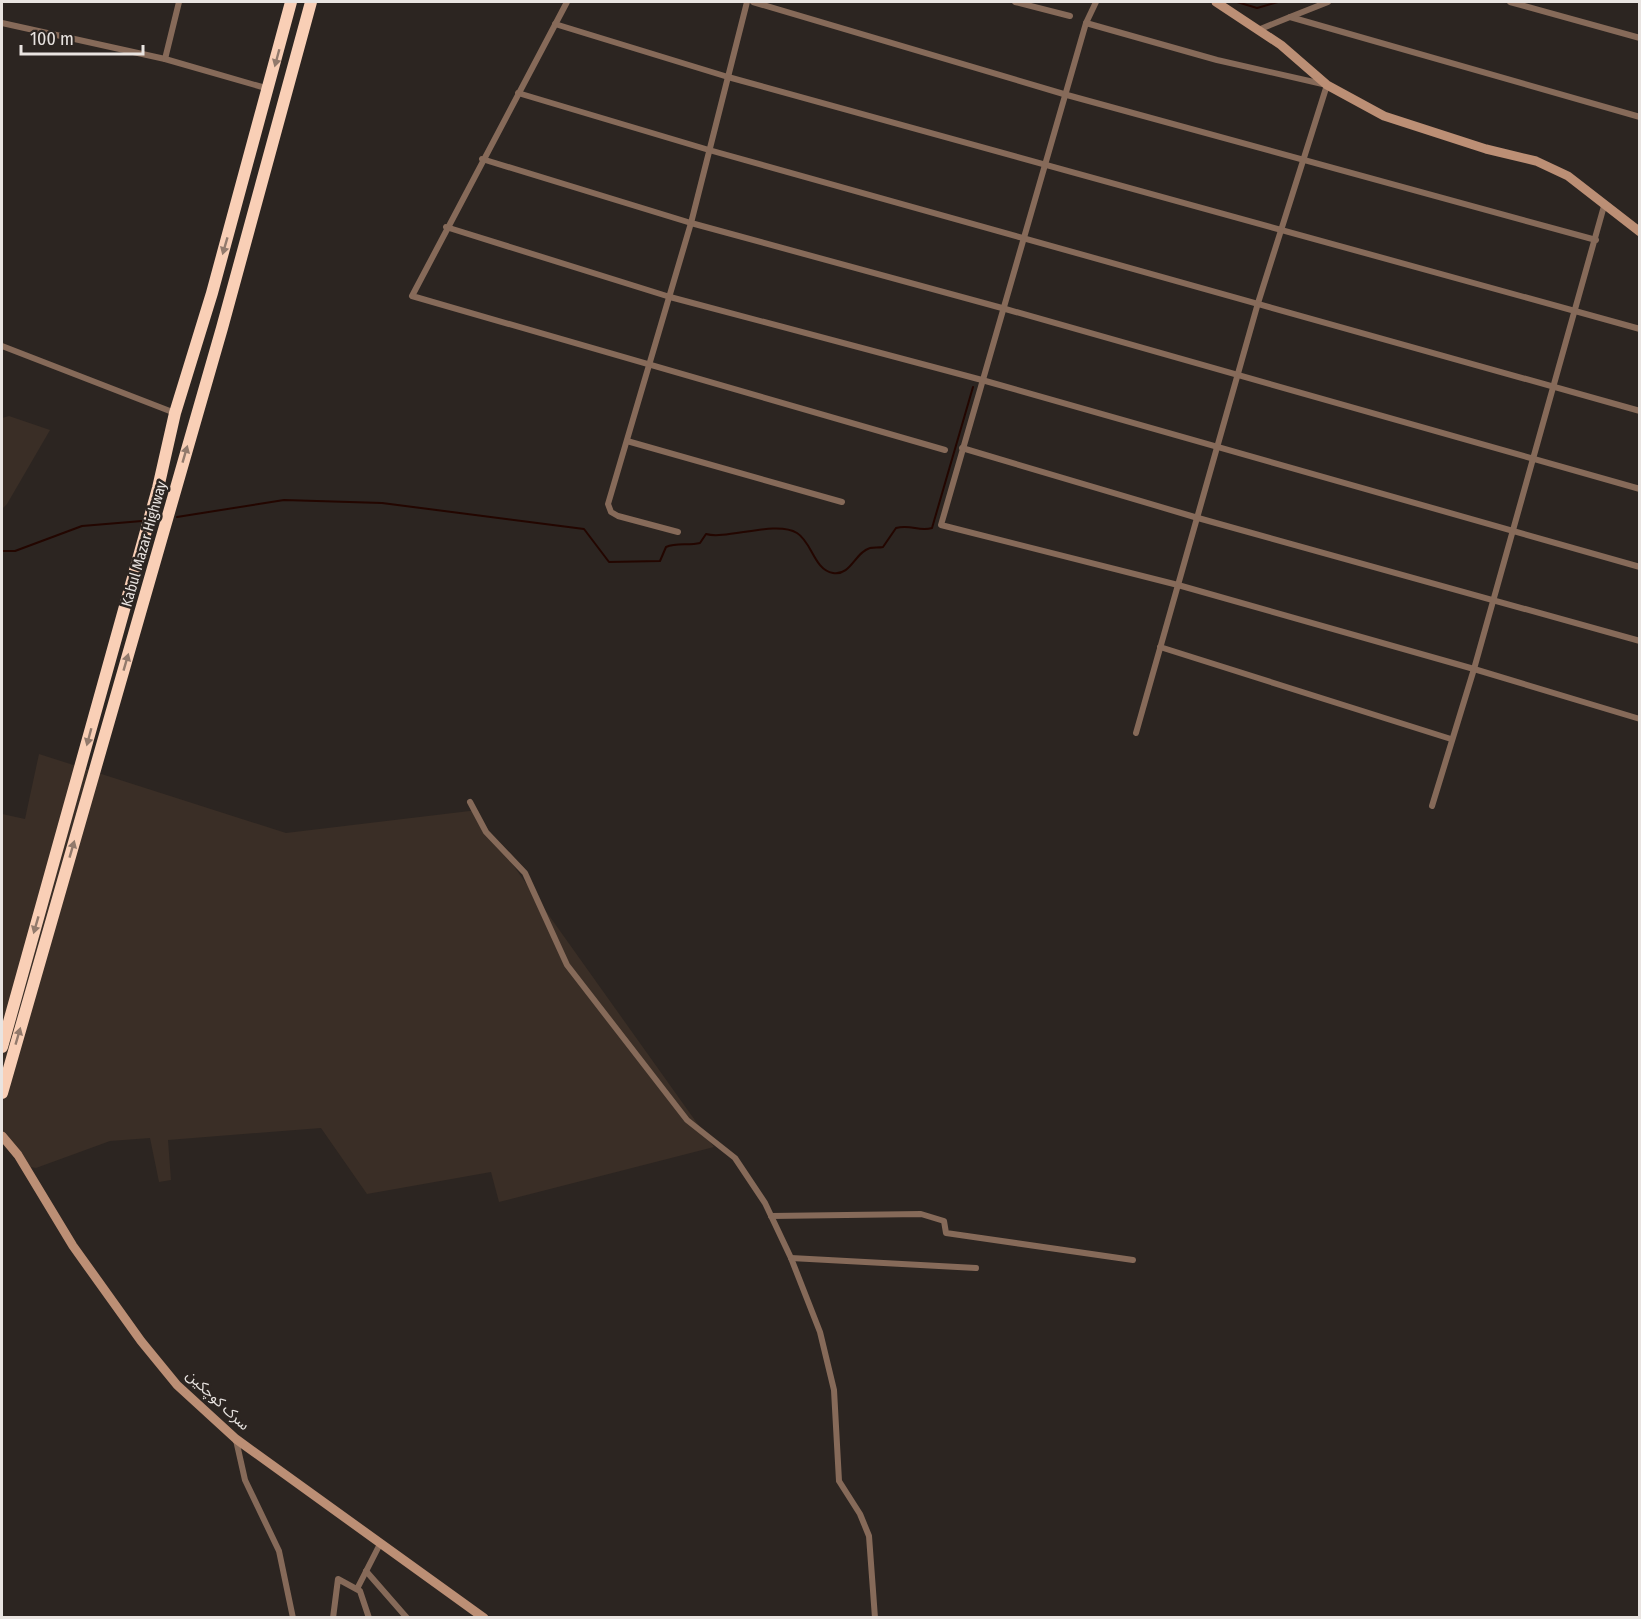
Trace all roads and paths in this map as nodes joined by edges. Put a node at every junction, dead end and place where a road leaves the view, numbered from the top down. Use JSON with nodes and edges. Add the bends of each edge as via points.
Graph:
{"nodes":[{"id":1,"x":179,"y":2,"type":"edge"},
{"id":2,"x":291,"y":2,"type":"edge"},
{"id":3,"x":311,"y":2,"type":"edge"},
{"id":4,"x":567,"y":2,"type":"edge"},
{"id":5,"x":747,"y":2,"type":"edge"},
{"id":6,"x":753,"y":2,"type":"edge"},
{"id":7,"x":1015,"y":2,"type":"edge"},
{"id":8,"x":1096,"y":2,"type":"edge"},
{"id":9,"x":1216,"y":2,"type":"edge"},
{"id":10,"x":1328,"y":2,"type":"edge"},
{"id":11,"x":1510,"y":2,"type":"edge"},
{"id":12,"x":1070,"y":16,"type":"dead end"},
{"id":13,"x":1290,"y":17,"type":"junction"},
{"id":14,"x":2,"y":23,"type":"edge"},
{"id":15,"x":1086,"y":23,"type":"junction"},
{"id":16,"x":555,"y":24,"type":"junction"},
{"id":17,"x":1257,"y":30,"type":"junction"},
{"id":18,"x":1640,"y":38,"type":"edge"},
{"id":19,"x":165,"y":59,"type":"junction"},
{"id":20,"x":728,"y":77,"type":"junction"},
{"id":21,"x":1327,"y":85,"type":"junction"},
{"id":22,"x":269,"y":89,"type":"junction"},
{"id":23,"x":518,"y":93,"type":"junction"},
{"id":24,"x":1067,"y":95,"type":"junction"},
{"id":25,"x":1640,"y":117,"type":"edge"},
{"id":26,"x":709,"y":150,"type":"junction"},
{"id":27,"x":482,"y":159,"type":"junction"},
{"id":28,"x":1303,"y":162,"type":"junction"},
{"id":29,"x":1044,"y":165,"type":"junction"},
{"id":30,"x":1604,"y":206,"type":"junction"},
{"id":31,"x":691,"y":223,"type":"junction"},
{"id":32,"x":446,"y":227,"type":"junction"},
{"id":33,"x":1281,"y":230,"type":"junction"},
{"id":34,"x":1640,"y":232,"type":"edge"},
{"id":35,"x":1023,"y":238,"type":"junction"},
{"id":36,"x":1596,"y":240,"type":"junction"},
{"id":37,"x":670,"y":297,"type":"junction"},
{"id":38,"x":1258,"y":303,"type":"junction"},
{"id":39,"x":1002,"y":308,"type":"junction"},
{"id":40,"x":1575,"y":310,"type":"junction"},
{"id":41,"x":1640,"y":329,"type":"edge"},
{"id":42,"x":2,"y":346,"type":"edge"},
{"id":43,"x":648,"y":365,"type":"junction"},
{"id":44,"x":1238,"y":375,"type":"junction"},
{"id":45,"x":982,"y":380,"type":"junction"},
{"id":46,"x":1554,"y":385,"type":"junction"},
{"id":47,"x":1640,"y":411,"type":"edge"},
{"id":48,"x":175,"y":413,"type":"junction"},
{"id":49,"x":627,"y":441,"type":"junction"},
{"id":50,"x":1217,"y":447,"type":"junction"},
{"id":51,"x":962,"y":448,"type":"junction"},
{"id":52,"x":945,"y":450,"type":"dead end"},
{"id":53,"x":1534,"y":459,"type":"junction"},
{"id":54,"x":1640,"y":489,"type":"edge"},
{"id":55,"x":842,"y":502,"type":"dead end"},
{"id":56,"x":1198,"y":518,"type":"junction"},
{"id":57,"x":1512,"y":530,"type":"junction"},
{"id":58,"x":678,"y":532,"type":"dead end"},
{"id":59,"x":1640,"y":567,"type":"edge"},
{"id":60,"x":1178,"y":585,"type":"junction"},
{"id":61,"x":1493,"y":602,"type":"junction"},
{"id":62,"x":1640,"y":641,"type":"edge"},
{"id":63,"x":1160,"y":647,"type":"junction"},
{"id":64,"x":1474,"y":669,"type":"junction"},
{"id":65,"x":1640,"y":719,"type":"edge"},
{"id":66,"x":1136,"y":734,"type":"dead end"},
{"id":67,"x":1451,"y":739,"type":"junction"},
{"id":68,"x":470,"y":802,"type":"dead end"},
{"id":69,"x":1432,"y":806,"type":"dead end"},
{"id":70,"x":2,"y":1047,"type":"edge"},
{"id":71,"x":2,"y":1093,"type":"edge"},
{"id":72,"x":2,"y":1136,"type":"edge"},
{"id":73,"x":771,"y":1216,"type":"junction"},
{"id":74,"x":791,"y":1258,"type":"junction"},
{"id":75,"x":1133,"y":1260,"type":"dead end"},
{"id":76,"x":976,"y":1268,"type":"dead end"},
{"id":77,"x":236,"y":1439,"type":"junction"},
{"id":78,"x":380,"y":1544,"type":"junction"},
{"id":79,"x":366,"y":1571,"type":"junction"},
{"id":80,"x":357,"y":1588,"type":"junction"},
{"id":81,"x":293,"y":1617,"type":"edge"},
{"id":82,"x":333,"y":1617,"type":"edge"},
{"id":83,"x":369,"y":1617,"type":"edge"},
{"id":84,"x":407,"y":1617,"type":"edge"},
{"id":85,"x":484,"y":1617,"type":"edge"},
{"id":86,"x":875,"y":1617,"type":"edge"}],
"edges":[{"from":1,"to":19,"type":"street"},
{"from":2,"to":22,"type":"highway","name":"Kabul Mazar Highway","one_way":true},
{"from":71,"to":3,"type":"highway","name":"Kabul Mazar Highway","one_way":true,"via":[[222,328]]},
{"from":4,"to":16,"type":"street"},
{"from":5,"to":20,"type":"street"},
{"from":6,"to":24,"type":"street"},
{"from":7,"to":12,"type":"street"},
{"from":8,"to":15,"type":"street"},
{"from":9,"to":17,"type":"main road"},
{"from":10,"to":13,"type":"street"},
{"from":11,"to":18,"type":"street"},
{"from":13,"to":17,"type":"street"},
{"from":13,"to":25,"type":"street"},
{"from":14,"to":19,"type":"street"},
{"from":15,"to":21,"type":"street","via":[[1217,60]]},
{"from":15,"to":24,"type":"street"},
{"from":16,"to":20,"type":"street"},
{"from":16,"to":23,"type":"street"},
{"from":17,"to":21,"type":"main road","via":[[1281,45]]},
{"from":19,"to":22,"type":"street"},
{"from":20,"to":26,"type":"street"},
{"from":20,"to":29,"type":"street"},
{"from":21,"to":28,"type":"street"},
{"from":21,"to":30,"type":"main road","via":[[1384,116],[1536,161],[1568,176]]},
{"from":22,"to":48,"type":"highway","name":"Kabul Mazar Highway","one_way":true},
{"from":23,"to":26,"type":"street"},
{"from":23,"to":27,"type":"street"},
{"from":24,"to":28,"type":"street"},
{"from":24,"to":29,"type":"street"},
{"from":26,"to":31,"type":"street"},
{"from":26,"to":35,"type":"street"},
{"from":27,"to":31,"type":"street"},
{"from":27,"to":32,"type":"street"},
{"from":28,"to":33,"type":"street"},
{"from":28,"to":36,"type":"street"},
{"from":29,"to":33,"type":"street"},
{"from":29,"to":35,"type":"street"},
{"from":30,"to":34,"type":"main road"},
{"from":30,"to":36,"type":"street"},
{"from":31,"to":37,"type":"street"},
{"from":31,"to":39,"type":"street"},
{"from":32,"to":37,"type":"street"},
{"from":32,"to":43,"type":"street","via":[[411,296]]},
{"from":33,"to":38,"type":"street"},
{"from":33,"to":40,"type":"street"},
{"from":35,"to":38,"type":"street"},
{"from":35,"to":39,"type":"street"},
{"from":36,"to":40,"type":"street"},
{"from":37,"to":43,"type":"street"},
{"from":37,"to":45,"type":"street"},
{"from":38,"to":44,"type":"street"},
{"from":38,"to":46,"type":"street"},
{"from":39,"to":44,"type":"street"},
{"from":39,"to":45,"type":"street"},
{"from":40,"to":41,"type":"street"},
{"from":40,"to":46,"type":"street"},
{"from":42,"to":48,"type":"street"},
{"from":43,"to":49,"type":"street"},
{"from":43,"to":52,"type":"street"},
{"from":44,"to":50,"type":"street"},
{"from":44,"to":53,"type":"street"},
{"from":45,"to":50,"type":"street"},
{"from":45,"to":51,"type":"street"},
{"from":46,"to":47,"type":"street"},
{"from":46,"to":53,"type":"street"},
{"from":48,"to":70,"type":"highway","name":"Kabul Mazar Highway","one_way":true,"via":[[158,488]]},
{"from":49,"to":55,"type":"street"},
{"from":49,"to":58,"type":"street","via":[[608,504],[612,512]]},
{"from":50,"to":56,"type":"street"},
{"from":50,"to":57,"type":"street"},
{"from":51,"to":56,"type":"street"},
{"from":51,"to":60,"type":"street","via":[[941,525]]},
{"from":53,"to":54,"type":"street"},
{"from":53,"to":57,"type":"street"},
{"from":56,"to":60,"type":"street"},
{"from":56,"to":61,"type":"street"},
{"from":57,"to":59,"type":"street"},
{"from":57,"to":61,"type":"street"},
{"from":60,"to":63,"type":"street"},
{"from":60,"to":64,"type":"street"},
{"from":61,"to":62,"type":"street"},
{"from":61,"to":64,"type":"street"},
{"from":63,"to":66,"type":"street"},
{"from":63,"to":67,"type":"street"},
{"from":64,"to":65,"type":"street"},
{"from":64,"to":67,"type":"street"},
{"from":67,"to":69,"type":"street"},
{"from":68,"to":73,"type":"street","via":[[486,832],[525,873],[567,965],[687,1120],[735,1158]]},
{"from":72,"to":77,"type":"main road","name":"سرک کوچکین","via":[[141,1341],[177,1385]]},
{"from":73,"to":74,"type":"street"},
{"from":73,"to":75,"type":"street","via":[[921,1214],[944,1221],[946,1233]]},
{"from":74,"to":76,"type":"street"},
{"from":74,"to":86,"type":"street","via":[[820,1332],[834,1390],[839,1481],[869,1536]]},
{"from":77,"to":78,"type":"main road","name":"سرک کوچکین"},
{"from":77,"to":81,"type":"street","via":[[245,1480],[279,1551]]},
{"from":78,"to":79,"type":"street"},
{"from":78,"to":85,"type":"main road","name":"سرک کوچکین"},
{"from":79,"to":80,"type":"street"},
{"from":79,"to":84,"type":"street"},
{"from":80,"to":82,"type":"street","via":[[338,1580]]},
{"from":80,"to":83,"type":"street"}]}
